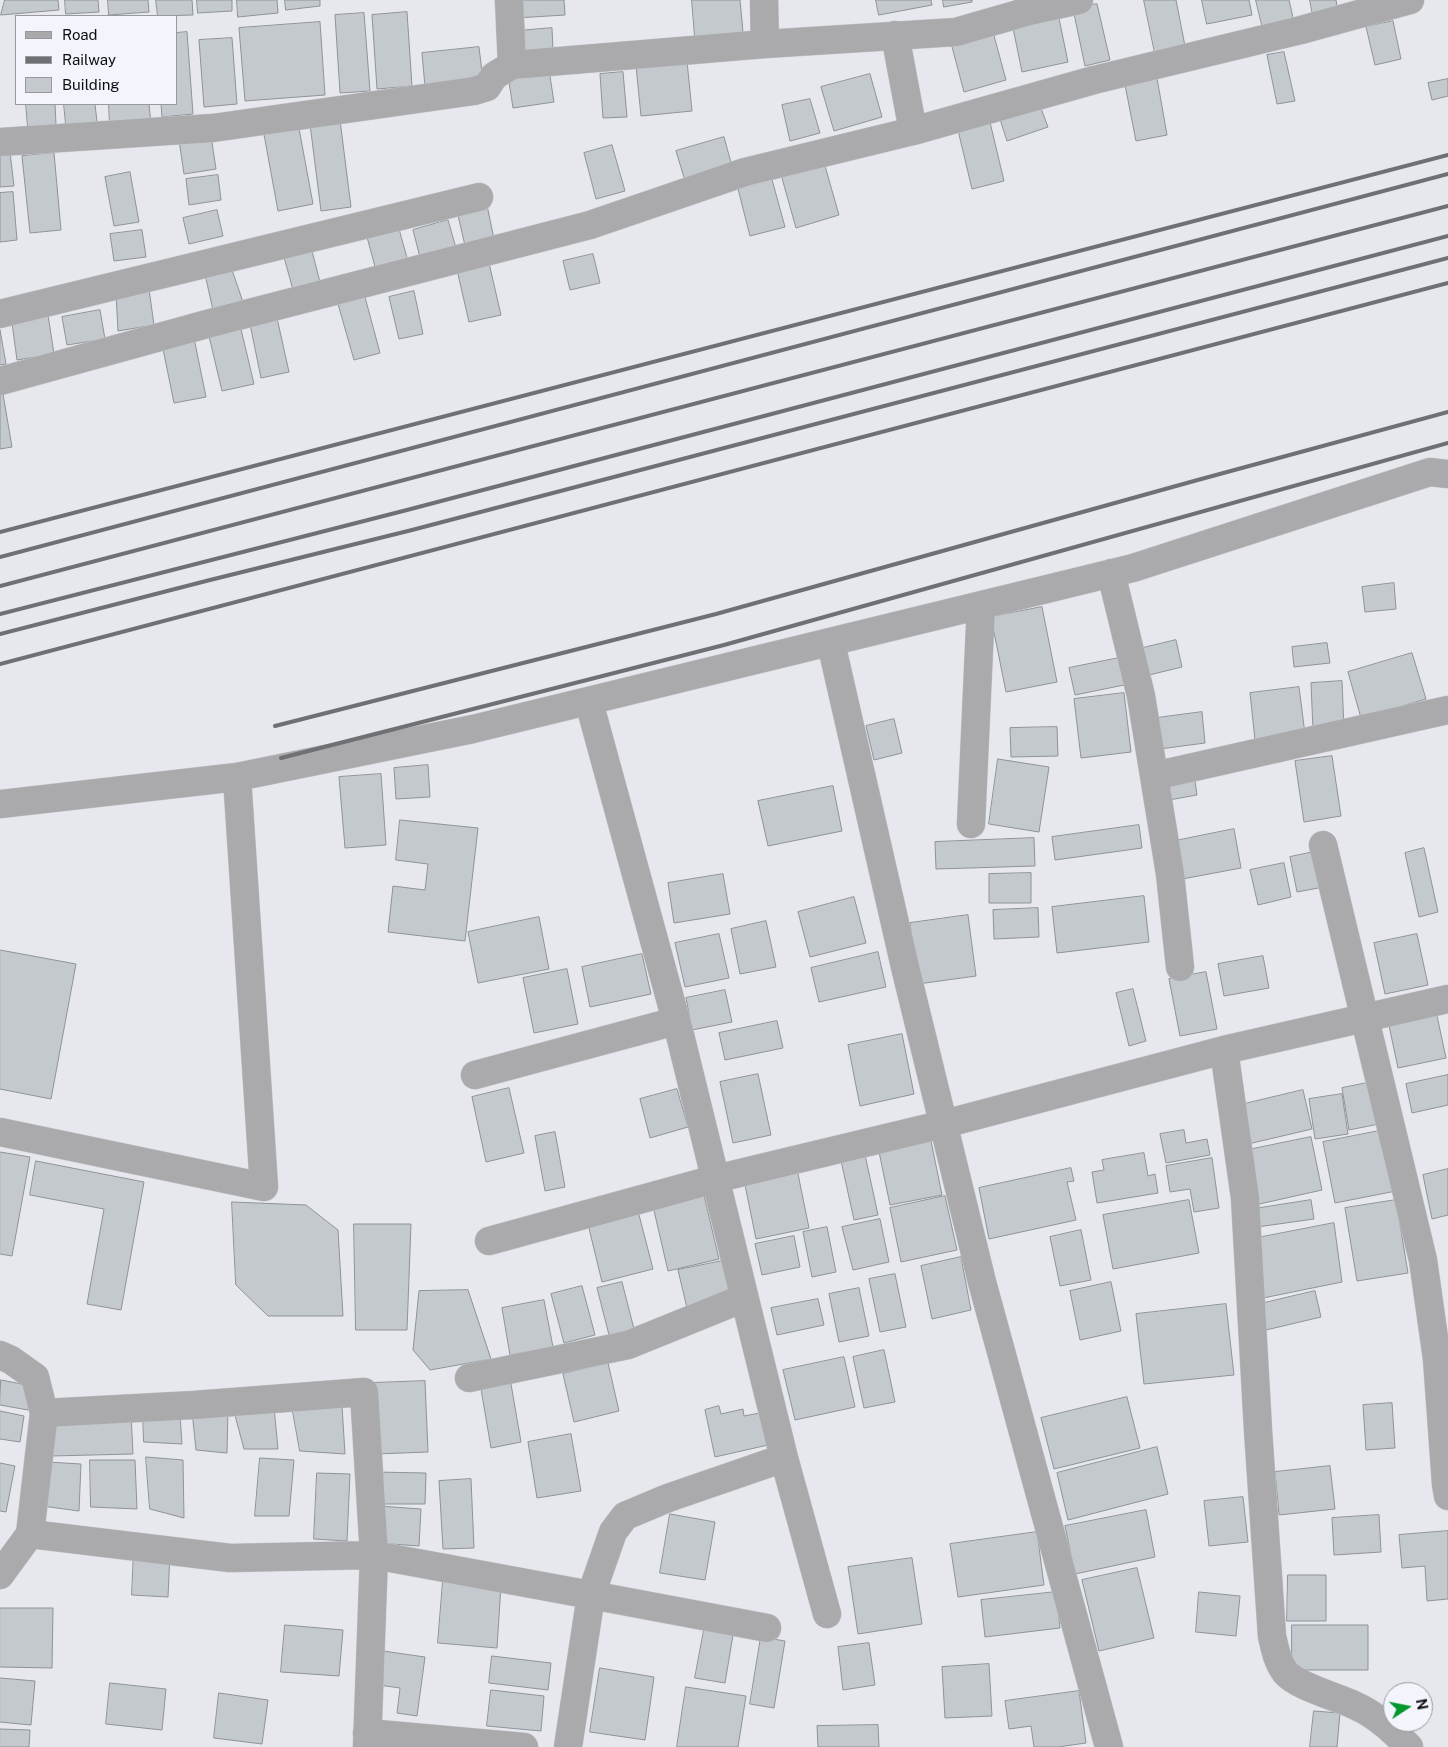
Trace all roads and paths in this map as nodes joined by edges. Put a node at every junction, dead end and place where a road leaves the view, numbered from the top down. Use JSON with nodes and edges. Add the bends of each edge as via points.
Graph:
{"nodes":[{"id":1,"x":509,"y":0,"type":"edge"},
{"id":2,"x":764,"y":0,"type":"edge"},
{"id":3,"x":1079,"y":0,"type":"edge"},
{"id":4,"x":1410,"y":0,"type":"edge"},
{"id":5,"x":1028,"y":6,"type":"edge"},
{"id":6,"x":895,"y":36,"type":"junction"},
{"id":7,"x":765,"y":44,"type":"junction"},
{"id":8,"x":512,"y":64,"type":"junction"},
{"id":9,"x":913,"y":131,"type":"junction"},
{"id":10,"x":0,"y":142,"type":"edge"},
{"id":11,"x":479,"y":197,"type":"dead end"},
{"id":12,"x":0,"y":314,"type":"edge"},
{"id":13,"x":0,"y":381,"type":"edge"},
{"id":14,"x":1448,"y":474,"type":"edge"},
{"id":15,"x":1111,"y":573,"type":"junction"},
{"id":16,"x":981,"y":605,"type":"junction"},
{"id":17,"x":832,"y":642,"type":"junction"},
{"id":18,"x":589,"y":702,"type":"junction"},
{"id":19,"x":1448,"y":710,"type":"edge"},
{"id":20,"x":1154,"y":776,"type":"junction"},
{"id":21,"x":237,"y":777,"type":"junction"},
{"id":22,"x":0,"y":804,"type":"edge"},
{"id":23,"x":971,"y":824,"type":"dead end"},
{"id":24,"x":1323,"y":845,"type":"dead end"},
{"id":25,"x":1180,"y":967,"type":"dead end"},
{"id":26,"x":1448,"y":999,"type":"edge"},
{"id":27,"x":1364,"y":1019,"type":"junction"},
{"id":28,"x":676,"y":1021,"type":"junction"},
{"id":29,"x":1224,"y":1050,"type":"junction"},
{"id":30,"x":476,"y":1075,"type":"dead end"},
{"id":31,"x":944,"y":1124,"type":"junction"},
{"id":32,"x":0,"y":1132,"type":"edge"},
{"id":33,"x":715,"y":1179,"type":"junction"},
{"id":34,"x":489,"y":1241,"type":"dead end"},
{"id":35,"x":744,"y":1298,"type":"junction"},
{"id":36,"x":0,"y":1356,"type":"edge"},
{"id":37,"x":469,"y":1378,"type":"dead end"},
{"id":38,"x":44,"y":1414,"type":"junction"},
{"id":39,"x":784,"y":1458,"type":"junction"},
{"id":40,"x":1448,"y":1496,"type":"edge"},
{"id":41,"x":30,"y":1534,"type":"junction"},
{"id":42,"x":374,"y":1555,"type":"junction"},
{"id":43,"x":0,"y":1575,"type":"edge"},
{"id":44,"x":591,"y":1595,"type":"junction"},
{"id":45,"x":827,"y":1614,"type":"dead end"},
{"id":46,"x":767,"y":1628,"type":"dead end"},
{"id":47,"x":367,"y":1740,"type":"edge"},
{"id":48,"x":524,"y":1747,"type":"edge"},
{"id":49,"x":568,"y":1747,"type":"edge"},
{"id":50,"x":1110,"y":1747,"type":"edge"},
{"id":51,"x":1410,"y":1747,"type":"edge"}],
"edges":[{"from":1,"to":8,"type":"street"},
{"from":2,"to":7,"type":"street"},
{"from":3,"to":5,"type":"street"},
{"from":4,"to":9,"type":"street","via":[[1094,80]]},
{"from":5,"to":6,"type":"street","via":[[956,32]]},
{"from":6,"to":7,"type":"street"},
{"from":6,"to":9,"type":"street"},
{"from":7,"to":8,"type":"street"},
{"from":8,"to":10,"type":"street","via":[[494,76],[487,87],[474,91],[213,128]]},
{"from":9,"to":13,"type":"street","via":[[745,172],[590,225]]},
{"from":11,"to":12,"type":"street"},
{"from":14,"to":15,"type":"street","via":[[1430,472]]},
{"from":15,"to":16,"type":"street"},
{"from":15,"to":20,"type":"street","via":[[1141,696]]},
{"from":16,"to":17,"type":"street"},
{"from":16,"to":23,"type":"street"},
{"from":17,"to":18,"type":"street"},
{"from":17,"to":31,"type":"street"},
{"from":18,"to":21,"type":"street"},
{"from":18,"to":28,"type":"street"},
{"from":19,"to":20,"type":"street"},
{"from":20,"to":25,"type":"street","via":[[1170,874]]},
{"from":21,"to":22,"type":"street"},
{"from":21,"to":32,"type":"street","via":[[264,1187]]},
{"from":24,"to":27,"type":"street"},
{"from":26,"to":27,"type":"street"},
{"from":27,"to":29,"type":"street"},
{"from":27,"to":40,"type":"street","via":[[1423,1260],[1437,1358]]},
{"from":28,"to":30,"type":"street"},
{"from":28,"to":33,"type":"street"},
{"from":29,"to":31,"type":"street"},
{"from":29,"to":51,"type":"street","via":[[1245,1198],[1272,1636],[1277,1658],[1286,1673],[1297,1682],[1356,1706]]},
{"from":31,"to":33,"type":"street"},
{"from":31,"to":50,"type":"street","via":[[982,1282]]},
{"from":33,"to":34,"type":"street"},
{"from":33,"to":35,"type":"street"},
{"from":35,"to":37,"type":"street","via":[[628,1345]]},
{"from":35,"to":39,"type":"street"},
{"from":36,"to":38,"type":"street","via":[[35,1377]]},
{"from":38,"to":41,"type":"street"},
{"from":38,"to":42,"type":"street","via":[[364,1392]]},
{"from":39,"to":44,"type":"street","via":[[625,1516],[613,1532]]},
{"from":39,"to":45,"type":"street"},
{"from":41,"to":42,"type":"street","via":[[230,1558]]},
{"from":41,"to":43,"type":"street"},
{"from":42,"to":44,"type":"street"},
{"from":42,"to":47,"type":"street"},
{"from":44,"to":46,"type":"street"},
{"from":44,"to":49,"type":"street"},
{"from":47,"to":48,"type":"street"}]}
